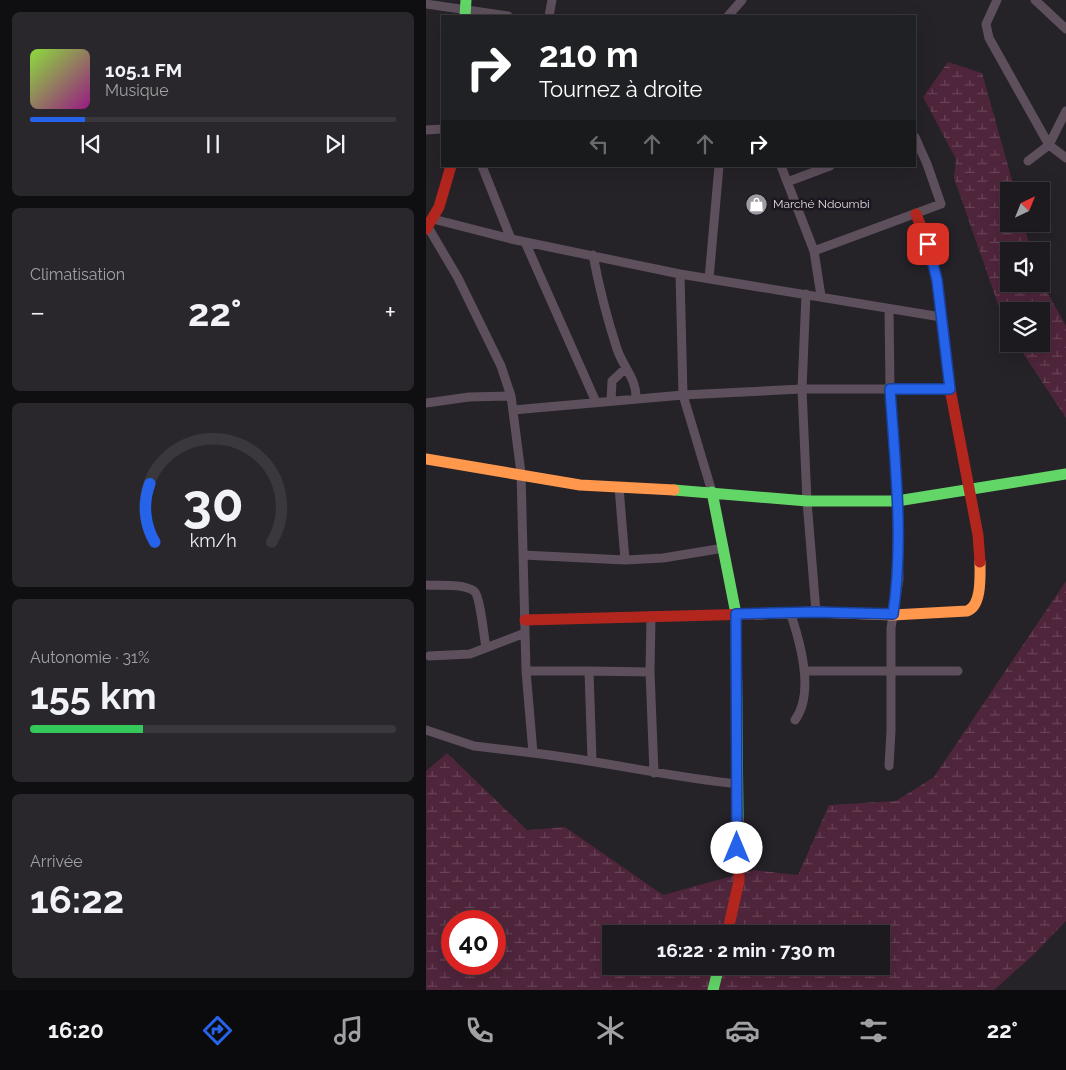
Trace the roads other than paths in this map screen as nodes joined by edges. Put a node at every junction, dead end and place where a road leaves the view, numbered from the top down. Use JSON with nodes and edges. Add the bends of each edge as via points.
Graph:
{"nodes":[{"id":1,"x":552,"y":0,"type":"edge"},
{"id":2,"x":997,"y":0,"type":"edge"},
{"id":3,"x":1035,"y":0,"type":"edge"},
{"id":4,"x":426,"y":4,"type":"edge"},
{"id":5,"x":466,"y":9,"type":"edge"},
{"id":6,"x":502,"y":15,"type":"edge"},
{"id":7,"x":549,"y":15,"type":"edge"},
{"id":8,"x":1066,"y":28,"type":"edge"},
{"id":9,"x":1066,"y":111,"type":"edge"},
{"id":10,"x":441,"y":129,"type":"edge"},
{"id":11,"x":426,"y":130,"type":"edge"},
{"id":12,"x":916,"y":139,"type":"edge"},
{"id":13,"x":1049,"y":144,"type":"junction"},
{"id":14,"x":1066,"y":158,"type":"edge"},
{"id":15,"x":1028,"y":161,"type":"dead end"},
{"id":16,"x":451,"y":167,"type":"edge"},
{"id":17,"x":482,"y":167,"type":"edge"},
{"id":18,"x":718,"y":167,"type":"edge"},
{"id":19,"x":781,"y":167,"type":"edge"},
{"id":20,"x":827,"y":167,"type":"edge"},
{"id":21,"x":787,"y":182,"type":"junction"},
{"id":22,"x":916,"y":214,"type":"junction"},
{"id":23,"x":429,"y":225,"type":"edge"},
{"id":24,"x":511,"y":238,"type":"junction"},
{"id":25,"x":525,"y":242,"type":"junction"},
{"id":26,"x":814,"y":251,"type":"junction"},
{"id":27,"x":593,"y":255,"type":"junction"},
{"id":28,"x":680,"y":274,"type":"junction"},
{"id":29,"x":709,"y":279,"type":"junction"},
{"id":30,"x":806,"y":294,"type":"junction"},
{"id":31,"x":822,"y":296,"type":"junction"},
{"id":32,"x":889,"y":309,"type":"junction"},
{"id":33,"x":942,"y":317,"type":"junction"},
{"id":34,"x":626,"y":368,"type":"junction"},
{"id":35,"x":802,"y":389,"type":"junction"},
{"id":36,"x":890,"y":389,"type":"junction"},
{"id":37,"x":950,"y":389,"type":"junction"},
{"id":38,"x":511,"y":396,"type":"junction"},
{"id":39,"x":683,"y":396,"type":"junction"},
{"id":40,"x":636,"y":399,"type":"junction"},
{"id":41,"x":611,"y":401,"type":"junction"},
{"id":42,"x":596,"y":402,"type":"junction"},
{"id":43,"x":426,"y":403,"type":"edge"},
{"id":44,"x":513,"y":410,"type":"junction"},
{"id":45,"x":426,"y":459,"type":"edge"},
{"id":46,"x":521,"y":473,"type":"junction"},
{"id":47,"x":1066,"y":474,"type":"edge"},
{"id":48,"x":619,"y":487,"type":"junction"},
{"id":49,"x":970,"y":491,"type":"junction"},
{"id":50,"x":712,"y":492,"type":"junction"},
{"id":51,"x":807,"y":501,"type":"junction"},
{"id":52,"x":897,"y":501,"type":"junction"},
{"id":53,"x":724,"y":548,"type":"junction"},
{"id":54,"x":523,"y":555,"type":"junction"},
{"id":55,"x":625,"y":560,"type":"junction"},
{"id":56,"x":426,"y":585,"type":"edge"},
{"id":57,"x":790,"y":612,"type":"junction"},
{"id":58,"x":816,"y":612,"type":"junction"},
{"id":59,"x":736,"y":614,"type":"junction"},
{"id":60,"x":893,"y":614,"type":"junction"},
{"id":61,"x":651,"y":616,"type":"junction"},
{"id":62,"x":525,"y":620,"type":"junction"},
{"id":63,"x":525,"y":633,"type":"junction"},
{"id":64,"x":486,"y":648,"type":"junction"},
{"id":65,"x":429,"y":656,"type":"dead end"},
{"id":66,"x":890,"y":670,"type":"junction"},
{"id":67,"x":526,"y":671,"type":"junction"},
{"id":68,"x":589,"y":671,"type":"junction"},
{"id":69,"x":804,"y":671,"type":"junction"},
{"id":70,"x":958,"y":671,"type":"dead end"},
{"id":71,"x":650,"y":672,"type":"junction"},
{"id":72,"x":795,"y":720,"type":"dead end"},
{"id":73,"x":426,"y":730,"type":"edge"},
{"id":74,"x":533,"y":753,"type":"junction"},
{"id":75,"x":592,"y":760,"type":"junction"},
{"id":76,"x":889,"y":766,"type":"dead end"},
{"id":77,"x":654,"y":773,"type":"junction"},
{"id":78,"x":738,"y":784,"type":"junction"},
{"id":79,"x":729,"y":925,"type":"edge"},
{"id":80,"x":716,"y":975,"type":"edge"},
{"id":81,"x":712,"y":990,"type":"edge"}],
"edges":[{"from":1,"to":7,"type":"street"},
{"from":2,"to":13,"type":"street","via":[[986,31]]},
{"from":3,"to":8,"type":"street"},
{"from":4,"to":5,"type":"street"},
{"from":5,"to":6,"type":"street"},
{"from":9,"to":13,"type":"street"},
{"from":10,"to":11,"type":"street"},
{"from":12,"to":22,"type":"street","via":[[940,204]]},
{"from":13,"to":14,"type":"street"},
{"from":13,"to":15,"type":"street"},
{"from":16,"to":23,"type":"street"},
{"from":17,"to":24,"type":"street"},
{"from":18,"to":29,"type":"street"},
{"from":19,"to":21,"type":"street"},
{"from":20,"to":21,"type":"street"},
{"from":21,"to":26,"type":"street"},
{"from":22,"to":26,"type":"street"},
{"from":22,"to":33,"type":"street","via":[[928,244]]},
{"from":23,"to":24,"type":"street"},
{"from":23,"to":38,"type":"street","via":[[500,366]]},
{"from":24,"to":25,"type":"street"},
{"from":25,"to":27,"type":"street"},
{"from":25,"to":42,"type":"street"},
{"from":26,"to":31,"type":"street"},
{"from":27,"to":28,"type":"street"},
{"from":27,"to":34,"type":"street","via":[[608,322]]},
{"from":28,"to":29,"type":"street"},
{"from":28,"to":39,"type":"street"},
{"from":29,"to":30,"type":"street"},
{"from":30,"to":31,"type":"street"},
{"from":30,"to":35,"type":"street"},
{"from":31,"to":32,"type":"street"},
{"from":32,"to":33,"type":"street"},
{"from":32,"to":36,"type":"street"},
{"from":33,"to":37,"type":"street"},
{"from":34,"to":40,"type":"street","via":[[635,385]]},
{"from":34,"to":41,"type":"street","via":[[612,381]]},
{"from":35,"to":36,"type":"street"},
{"from":35,"to":39,"type":"street"},
{"from":35,"to":51,"type":"street"},
{"from":36,"to":37,"type":"street"},
{"from":36,"to":52,"type":"street"},
{"from":37,"to":49,"type":"street"},
{"from":38,"to":43,"type":"street"},
{"from":38,"to":44,"type":"street"},
{"from":39,"to":40,"type":"street"},
{"from":39,"to":50,"type":"street"},
{"from":40,"to":41,"type":"street"},
{"from":41,"to":42,"type":"street"},
{"from":42,"to":44,"type":"street"},
{"from":44,"to":46,"type":"street"},
{"from":45,"to":46,"type":"street"},
{"from":46,"to":48,"type":"street","via":[[580,485]]},
{"from":46,"to":54,"type":"street"},
{"from":47,"to":49,"type":"street"},
{"from":48,"to":50,"type":"street"},
{"from":48,"to":55,"type":"street"},
{"from":49,"to":52,"type":"street"},
{"from":49,"to":60,"type":"street","via":[[980,564],[977,604],[967,611]]},
{"from":50,"to":51,"type":"street"},
{"from":50,"to":53,"type":"street"},
{"from":51,"to":52,"type":"street"},
{"from":51,"to":58,"type":"street"},
{"from":52,"to":60,"type":"street","via":[[899,579]]},
{"from":53,"to":55,"type":"street","via":[[663,558]]},
{"from":53,"to":59,"type":"street"},
{"from":54,"to":55,"type":"street"},
{"from":54,"to":62,"type":"street"},
{"from":56,"to":64,"type":"street","via":[[474,591],[480,600],[480,622]]},
{"from":57,"to":58,"type":"street"},
{"from":57,"to":59,"type":"street"},
{"from":57,"to":69,"type":"street","via":[[799,637]]},
{"from":58,"to":60,"type":"street"},
{"from":59,"to":61,"type":"street"},
{"from":59,"to":78,"type":"street"},
{"from":60,"to":66,"type":"street"},
{"from":61,"to":62,"type":"street"},
{"from":61,"to":71,"type":"street"},
{"from":62,"to":63,"type":"street"},
{"from":63,"to":64,"type":"street"},
{"from":63,"to":67,"type":"street"},
{"from":64,"to":65,"type":"street","via":[[470,654]]},
{"from":66,"to":69,"type":"street"},
{"from":66,"to":70,"type":"street"},
{"from":66,"to":76,"type":"street","via":[[892,731]]},
{"from":67,"to":68,"type":"street"},
{"from":67,"to":74,"type":"street"},
{"from":68,"to":71,"type":"street"},
{"from":68,"to":75,"type":"street"},
{"from":69,"to":72,"type":"street","via":[[804,702]]},
{"from":71,"to":77,"type":"street"},
{"from":73,"to":74,"type":"street","via":[[474,746]]},
{"from":74,"to":75,"type":"street"},
{"from":75,"to":77,"type":"street"},
{"from":77,"to":78,"type":"street"},
{"from":78,"to":79,"type":"street","via":[[738,882]]},
{"from":80,"to":81,"type":"street"}]}
